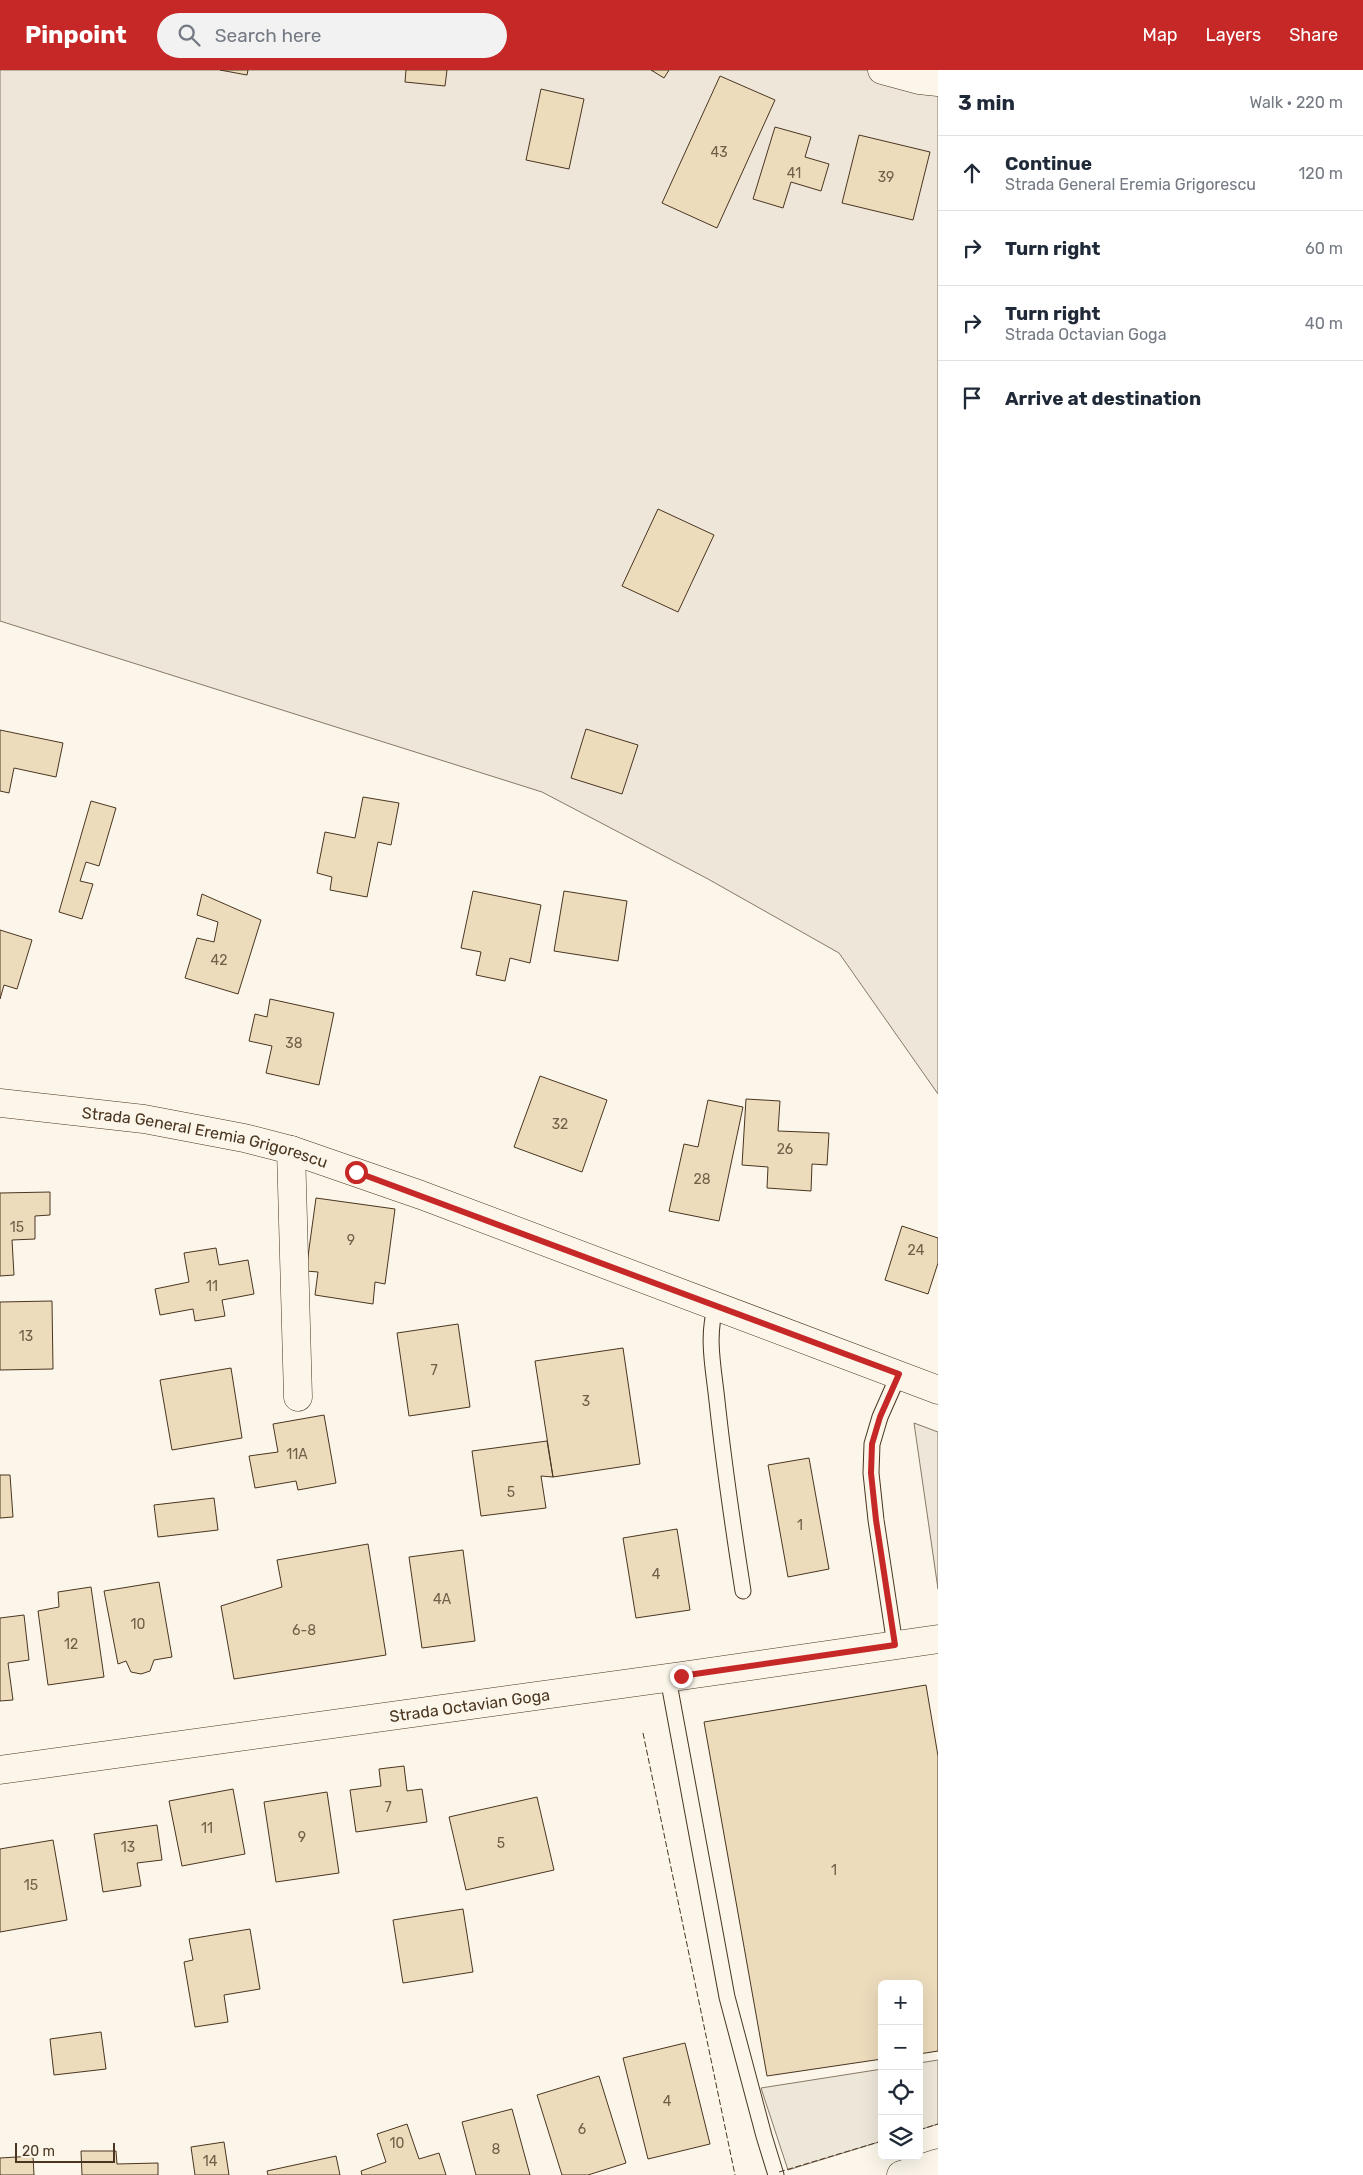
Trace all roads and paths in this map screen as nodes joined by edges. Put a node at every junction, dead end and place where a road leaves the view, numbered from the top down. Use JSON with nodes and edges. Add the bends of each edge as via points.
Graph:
{"nodes":[{"id":1,"x":882,"y":70,"type":"edge"},
{"id":2,"x":938,"y":82,"type":"edge"},
{"id":3,"x":0,"y":1103,"type":"edge"},
{"id":4,"x":291,"y":1150,"type":"junction"},
{"id":5,"x":716,"y":1306,"type":"junction"},
{"id":6,"x":899,"y":1374,"type":"junction"},
{"id":7,"x":938,"y":1390,"type":"edge"},
{"id":8,"x":298,"y":1397,"type":"dead end"},
{"id":9,"x":743,"y":1591,"type":"dead end"},
{"id":10,"x":938,"y":1639,"type":"edge"},
{"id":11,"x":895,"y":1645,"type":"junction"},
{"id":12,"x":668,"y":1678,"type":"junction"},
{"id":13,"x":0,"y":1770,"type":"edge"},
{"id":14,"x":938,"y":2162,"type":"edge"},
{"id":15,"x":776,"y":2175,"type":"edge"},
{"id":16,"x":901,"y":2175,"type":"edge"}],
"edges":[{"from":1,"to":2,"type":"main road"},
{"from":3,"to":4,"type":"main road","name":"Strada General Eremia Grigorescu","via":[[144,1119]]},
{"from":4,"to":5,"type":"main road","name":"Strada General Eremia Grigorescu","via":[[421,1195]]},
{"from":4,"to":8,"type":"main road"},
{"from":5,"to":6,"type":"main road","name":"Strada General Eremia Grigorescu"},
{"from":5,"to":9,"type":"lane","via":[[712,1336],[714,1374],[726,1486]]},
{"from":6,"to":7,"type":"main road","name":"Strada General Eremia Grigorescu"},
{"from":6,"to":11,"type":"lane","via":[[872,1444],[871,1473]]},
{"from":10,"to":11,"type":"main road","name":"Strada Octavian Goga"},
{"from":11,"to":12,"type":"main road","name":"Strada Octavian Goga"},
{"from":12,"to":13,"type":"main road","name":"Strada Octavian Goga"},
{"from":12,"to":15,"type":"lane","via":[[727,1997]]},
{"from":14,"to":16,"type":"main road"}]}
